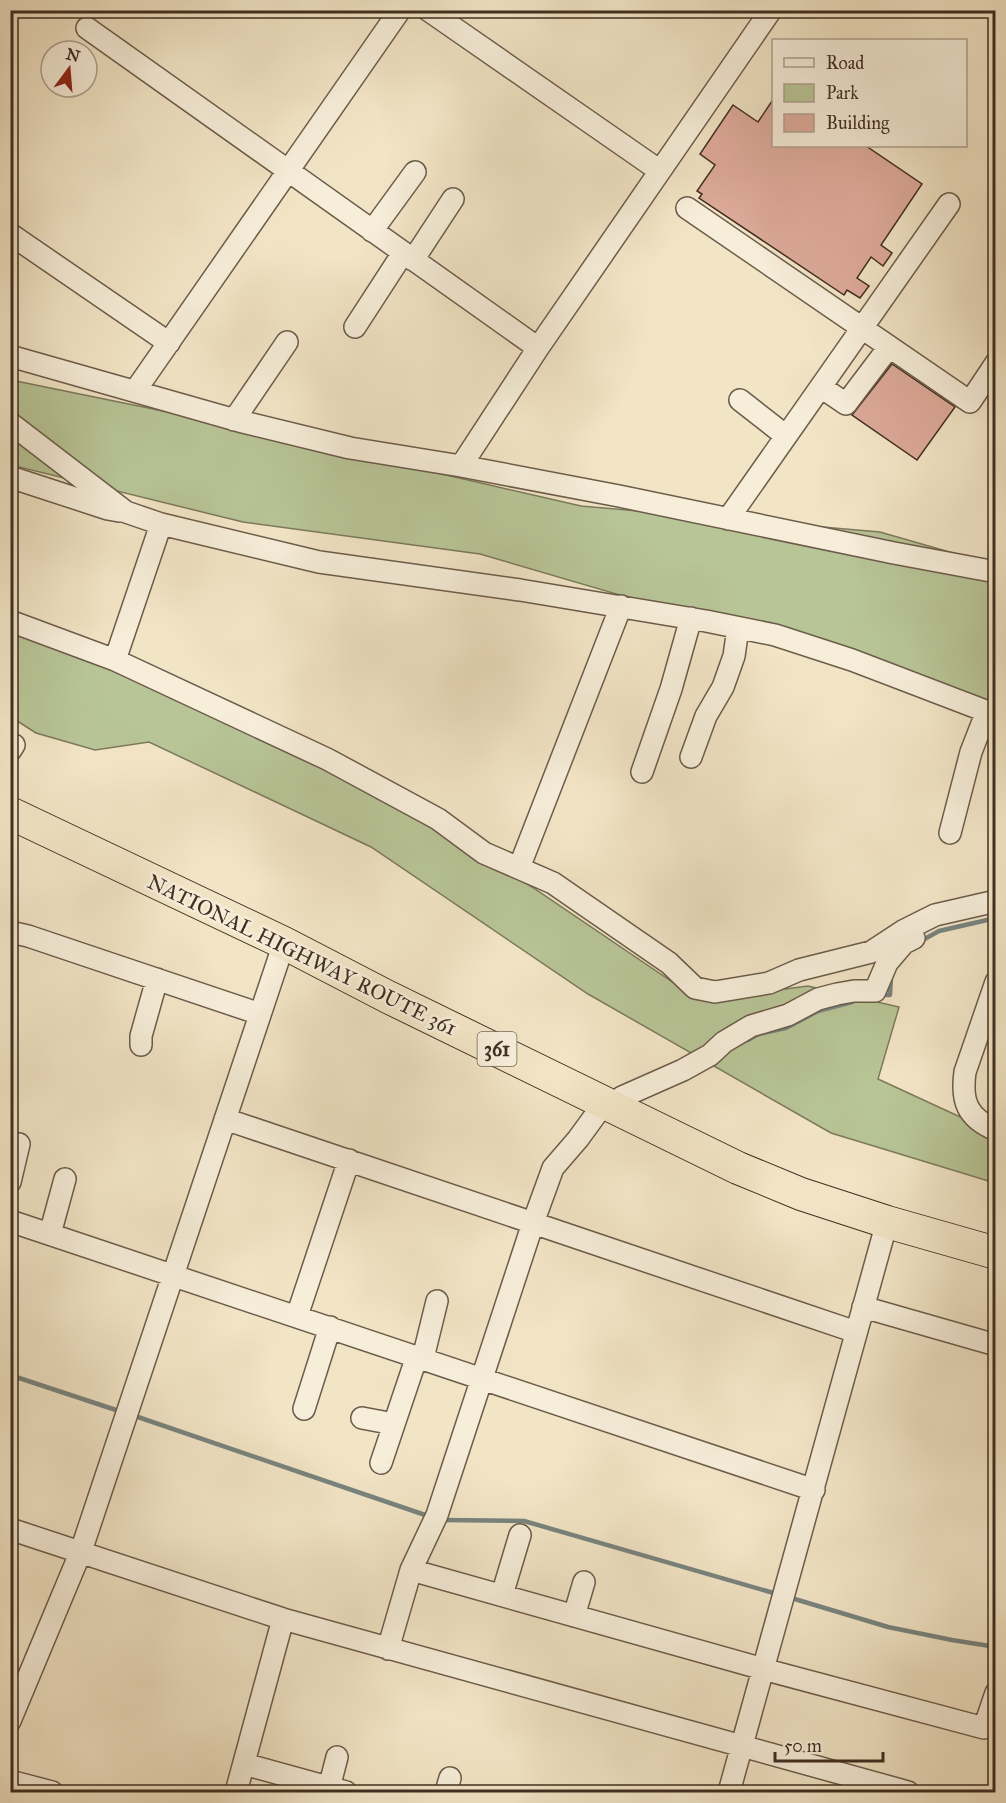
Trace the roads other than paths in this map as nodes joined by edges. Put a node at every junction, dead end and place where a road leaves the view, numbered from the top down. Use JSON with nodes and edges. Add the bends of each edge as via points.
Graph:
{"nodes":[{"id":1,"x":400,"y":10,"type":"edge"},
{"id":2,"x":428,"y":10,"type":"edge"},
{"id":3,"x":771,"y":10,"type":"edge"},
{"id":4,"x":87,"y":28,"type":"dead end"},
{"id":5,"x":660,"y":171,"type":"junction"},
{"id":6,"x":289,"y":172,"type":"junction"},
{"id":7,"x":415,"y":172,"type":"dead end"},
{"id":8,"x":453,"y":199,"type":"dead end"},
{"id":9,"x":948,"y":204,"type":"dead end"},
{"id":10,"x":687,"y":208,"type":"dead end"},
{"id":11,"x":372,"y":231,"type":"junction"},
{"id":12,"x":10,"y":234,"type":"edge"},
{"id":13,"x":408,"y":256,"type":"junction"},
{"id":14,"x":355,"y":327,"type":"dead end"},
{"id":15,"x":862,"y":328,"type":"junction"},
{"id":16,"x":287,"y":342,"type":"dead end"},
{"id":17,"x":169,"y":343,"type":"junction"},
{"id":18,"x":889,"y":346,"type":"junction"},
{"id":19,"x":538,"y":348,"type":"junction"},
{"id":20,"x":10,"y":356,"type":"edge"},
{"id":21,"x":996,"y":363,"type":"edge"},
{"id":22,"x":821,"y":387,"type":"junction"},
{"id":23,"x":135,"y":391,"type":"junction"},
{"id":24,"x":740,"y":400,"type":"dead end"},
{"id":25,"x":234,"y":420,"type":"junction"},
{"id":26,"x":10,"y":423,"type":"edge"},
{"id":27,"x":786,"y":436,"type":"junction"},
{"id":28,"x":461,"y":466,"type":"junction"},
{"id":29,"x":10,"y":477,"type":"edge"},
{"id":30,"x":126,"y":512,"type":"junction"},
{"id":31,"x":728,"y":519,"type":"junction"},
{"id":32,"x":161,"y":524,"type":"junction"},
{"id":33,"x":996,"y":572,"type":"edge"},
{"id":34,"x":621,"y":606,"type":"junction"},
{"id":35,"x":692,"y":618,"type":"junction"},
{"id":36,"x":10,"y":621,"type":"edge"},
{"id":37,"x":738,"y":628,"type":"junction"},
{"id":38,"x":115,"y":660,"type":"junction"},
{"id":39,"x":991,"y":713,"type":"edge"},
{"id":40,"x":691,"y":757,"type":"dead end"},
{"id":41,"x":642,"y":772,"type":"dead end"},
{"id":42,"x":10,"y":813,"type":"edge"},
{"id":43,"x":950,"y":833,"type":"dead end"},
{"id":44,"x":519,"y":868,"type":"junction"},
{"id":45,"x":996,"y":901,"type":"edge"},
{"id":46,"x":996,"y":909,"type":"edge"},
{"id":47,"x":10,"y":932,"type":"edge"},
{"id":48,"x":284,"y":943,"type":"junction"},
{"id":49,"x":157,"y":980,"type":"junction"},
{"id":50,"x":996,"y":982,"type":"edge"},
{"id":51,"x":260,"y":1014,"type":"junction"},
{"id":52,"x":141,"y":1045,"type":"dead end"},
{"id":53,"x":610,"y":1104,"type":"junction"},
{"id":54,"x":225,"y":1119,"type":"junction"},
{"id":55,"x":996,"y":1130,"type":"edge"},
{"id":56,"x":18,"y":1144,"type":"dead end"},
{"id":57,"x":349,"y":1160,"type":"junction"},
{"id":58,"x":65,"y":1179,"type":"dead end"},
{"id":59,"x":10,"y":1182,"type":"edge"},
{"id":60,"x":10,"y":1221,"type":"edge"},
{"id":61,"x":887,"y":1222,"type":"junction"},
{"id":62,"x":537,"y":1224,"type":"junction"},
{"id":63,"x":50,"y":1234,"type":"junction"},
{"id":64,"x":996,"y":1252,"type":"edge"},
{"id":65,"x":174,"y":1275,"type":"junction"},
{"id":66,"x":437,"y":1301,"type":"dead end"},
{"id":67,"x":863,"y":1307,"type":"junction"},
{"id":68,"x":297,"y":1316,"type":"junction"},
{"id":69,"x":330,"y":1327,"type":"junction"},
{"id":70,"x":855,"y":1332,"type":"junction"},
{"id":71,"x":996,"y":1345,"type":"edge"},
{"id":72,"x":420,"y":1357,"type":"junction"},
{"id":73,"x":486,"y":1380,"type":"junction"},
{"id":74,"x":304,"y":1409,"type":"dead end"},
{"id":75,"x":362,"y":1418,"type":"dead end"},
{"id":76,"x":394,"y":1424,"type":"junction"},
{"id":77,"x":381,"y":1463,"type":"dead end"},
{"id":78,"x":814,"y":1490,"type":"junction"},
{"id":79,"x":10,"y":1529,"type":"edge"},
{"id":80,"x":520,"y":1535,"type":"dead end"},
{"id":81,"x":81,"y":1551,"type":"junction"},
{"id":82,"x":411,"y":1570,"type":"junction"},
{"id":83,"x":584,"y":1582,"type":"dead end"},
{"id":84,"x":502,"y":1595,"type":"junction"},
{"id":85,"x":574,"y":1616,"type":"junction"},
{"id":86,"x":283,"y":1619,"type":"junction"},
{"id":87,"x":388,"y":1649,"type":"junction"},
{"id":88,"x":763,"y":1669,"type":"junction"},
{"id":89,"x":996,"y":1693,"type":"edge"},
{"id":90,"x":10,"y":1721,"type":"edge"},
{"id":91,"x":742,"y":1746,"type":"junction"},
{"id":92,"x":337,"y":1757,"type":"dead end"},
{"id":93,"x":244,"y":1764,"type":"junction"},
{"id":94,"x":10,"y":1781,"type":"edge"},
{"id":95,"x":337,"y":1790,"type":"edge"},
{"id":96,"x":52,"y":1792,"type":"edge"},
{"id":97,"x":236,"y":1792,"type":"edge"},
{"id":98,"x":729,"y":1792,"type":"edge"},
{"id":99,"x":908,"y":1792,"type":"edge"}],
"edges":[{"from":1,"to":6,"type":"street"},
{"from":2,"to":5,"type":"street"},
{"from":3,"to":5,"type":"street"},
{"from":4,"to":6,"type":"street"},
{"from":5,"to":19,"type":"street"},
{"from":6,"to":11,"type":"street"},
{"from":6,"to":17,"type":"street"},
{"from":7,"to":11,"type":"street"},
{"from":8,"to":13,"type":"street"},
{"from":9,"to":15,"type":"street"},
{"from":10,"to":15,"type":"street"},
{"from":11,"to":13,"type":"street"},
{"from":12,"to":17,"type":"street"},
{"from":13,"to":14,"type":"street"},
{"from":13,"to":19,"type":"street"},
{"from":15,"to":18,"type":"street"},
{"from":15,"to":22,"type":"street"},
{"from":16,"to":25,"type":"street"},
{"from":17,"to":23,"type":"street"},
{"from":18,"to":21,"type":"street","via":[[970,402]]},
{"from":18,"to":22,"type":"street","via":[[846,404]]},
{"from":19,"to":28,"type":"street"},
{"from":20,"to":23,"type":"street"},
{"from":22,"to":27,"type":"street"},
{"from":23,"to":25,"type":"street"},
{"from":24,"to":27,"type":"street"},
{"from":25,"to":28,"type":"street","via":[[350,447]]},
{"from":26,"to":30,"type":"street"},
{"from":27,"to":31,"type":"street"},
{"from":28,"to":31,"type":"street"},
{"from":29,"to":30,"type":"street"},
{"from":30,"to":32,"type":"street"},
{"from":31,"to":33,"type":"street"},
{"from":32,"to":34,"type":"street","via":[[319,562]]},
{"from":32,"to":38,"type":"street"},
{"from":34,"to":35,"type":"street"},
{"from":34,"to":44,"type":"street"},
{"from":35,"to":37,"type":"street"},
{"from":35,"to":41,"type":"street"},
{"from":36,"to":38,"type":"street"},
{"from":37,"to":39,"type":"street","via":[[775,635],[852,660]]},
{"from":37,"to":40,"type":"street","via":[[734,656],[723,687],[706,716]]},
{"from":38,"to":44,"type":"street","via":[[327,759],[438,819],[484,853]]},
{"from":39,"to":43,"type":"street","via":[[971,752]]},
{"from":42,"to":48,"type":"highway","name":"NATIONAL HIGHWAY ROUTE 361","number":"361"},
{"from":44,"to":45,"type":"street","via":[[553,883],[669,963],[695,988],[715,992],[769,983],[799,970],[871,952],[935,915]]},
{"from":46,"to":53,"type":"street","via":[[942,924],[904,943],[886,963],[875,991],[818,999],[751,1026],[683,1070]]},
{"from":47,"to":49,"type":"street"},
{"from":48,"to":51,"type":"street"},
{"from":48,"to":53,"type":"highway","name":"NATIONAL HIGHWAY ROUTE 361","number":"361"},
{"from":49,"to":51,"type":"street"},
{"from":49,"to":52,"type":"street"},
{"from":50,"to":55,"type":"street","via":[[963,1086],[964,1100],[975,1118]]},
{"from":51,"to":54,"type":"street"},
{"from":53,"to":61,"type":"highway","name":"NATIONAL HIGHWAY ROUTE 361","number":"361","via":[[738,1168]]},
{"from":53,"to":62,"type":"street","via":[[553,1168]]},
{"from":54,"to":57,"type":"street"},
{"from":54,"to":65,"type":"street"},
{"from":56,"to":59,"type":"street"},
{"from":57,"to":62,"type":"street"},
{"from":57,"to":68,"type":"street"},
{"from":58,"to":63,"type":"street"},
{"from":60,"to":63,"type":"street"},
{"from":61,"to":64,"type":"highway","name":"NATIONAL HIGHWAY ROUTE 361","number":"361"},
{"from":61,"to":67,"type":"street"},
{"from":62,"to":70,"type":"street"},
{"from":62,"to":73,"type":"street"},
{"from":63,"to":65,"type":"street"},
{"from":65,"to":68,"type":"street"},
{"from":65,"to":81,"type":"street"},
{"from":66,"to":72,"type":"street"},
{"from":67,"to":70,"type":"street"},
{"from":67,"to":71,"type":"street"},
{"from":68,"to":69,"type":"street"},
{"from":69,"to":72,"type":"street"},
{"from":69,"to":74,"type":"street"},
{"from":70,"to":78,"type":"street"},
{"from":72,"to":73,"type":"street"},
{"from":72,"to":76,"type":"street"},
{"from":73,"to":78,"type":"street"},
{"from":73,"to":82,"type":"street","via":[[435,1518]]},
{"from":75,"to":76,"type":"street"},
{"from":76,"to":77,"type":"street"},
{"from":78,"to":88,"type":"street"},
{"from":79,"to":81,"type":"street"},
{"from":80,"to":84,"type":"street"},
{"from":81,"to":86,"type":"street"},
{"from":81,"to":90,"type":"street"},
{"from":82,"to":84,"type":"street"},
{"from":82,"to":87,"type":"street"},
{"from":83,"to":85,"type":"street"},
{"from":84,"to":85,"type":"street"},
{"from":85,"to":88,"type":"street"},
{"from":86,"to":87,"type":"street"},
{"from":86,"to":93,"type":"street"},
{"from":87,"to":91,"type":"street"},
{"from":88,"to":89,"type":"street","via":[[984,1728]]},
{"from":88,"to":91,"type":"street"},
{"from":91,"to":98,"type":"street"},
{"from":91,"to":99,"type":"street"},
{"from":92,"to":95,"type":"street"},
{"from":93,"to":95,"type":"street"},
{"from":93,"to":97,"type":"street"},
{"from":94,"to":96,"type":"street"}]}
